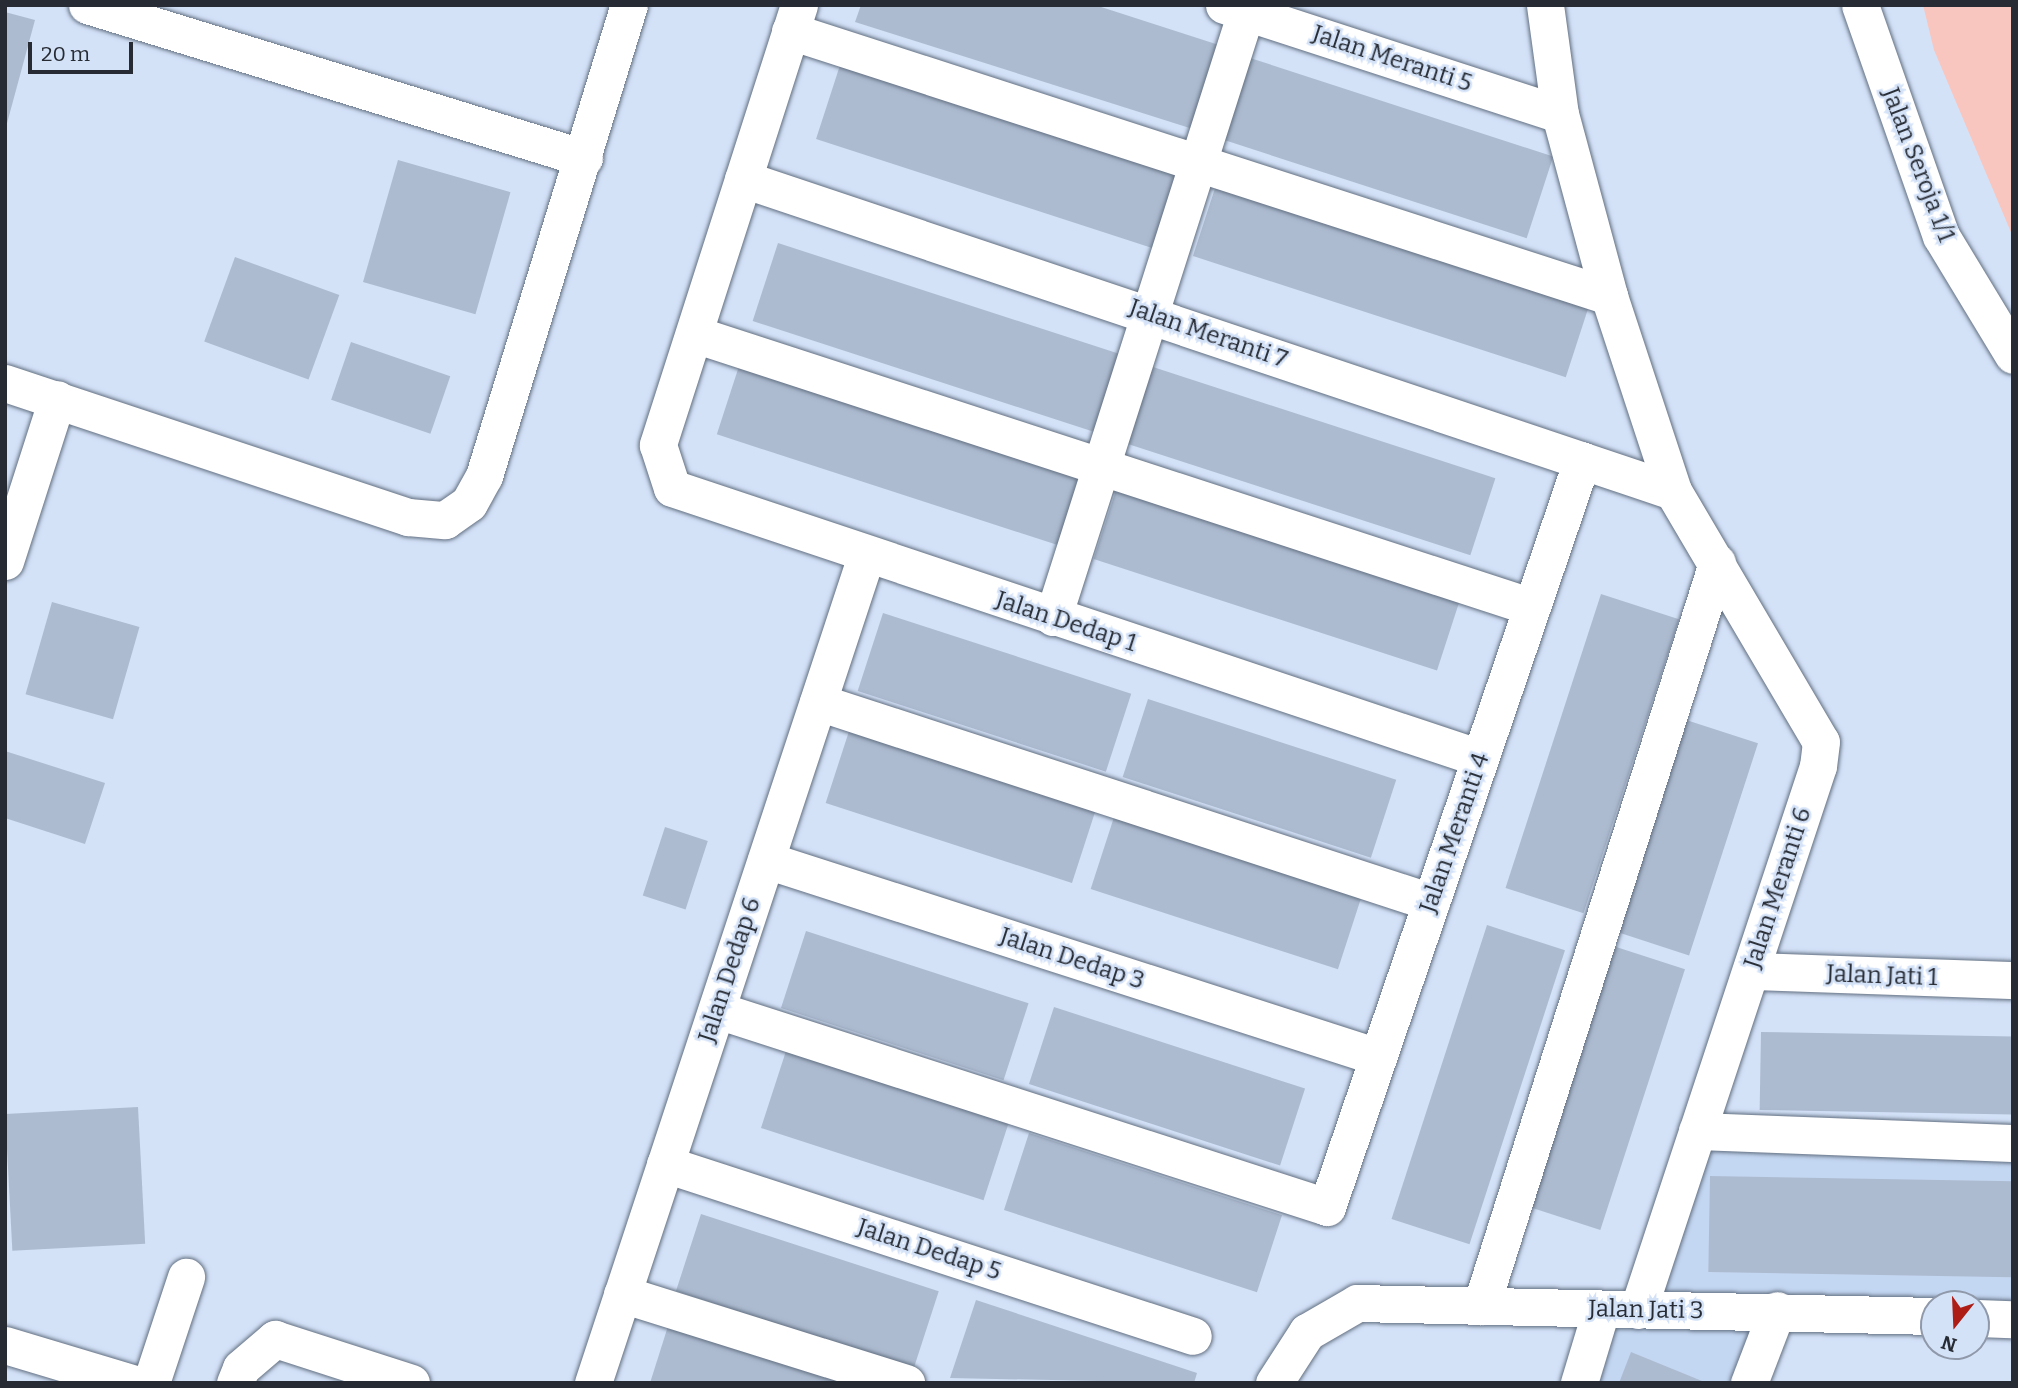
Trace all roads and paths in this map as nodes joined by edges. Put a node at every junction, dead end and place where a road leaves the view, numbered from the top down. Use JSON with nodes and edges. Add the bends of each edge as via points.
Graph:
{"nodes":[{"id":1,"x":87,"y":5,"type":"edge"},
{"id":2,"x":629,"y":5,"type":"edge"},
{"id":3,"x":1545,"y":5,"type":"edge"},
{"id":4,"x":1860,"y":5,"type":"edge"},
{"id":5,"x":1235,"y":9,"type":"edge"},
{"id":6,"x":794,"y":18,"type":"edge"},
{"id":7,"x":1560,"y":114,"type":"junction"},
{"id":8,"x":584,"y":158,"type":"junction"},
{"id":9,"x":1198,"y":163,"type":"junction"},
{"id":10,"x":743,"y":179,"type":"junction"},
{"id":11,"x":1609,"y":296,"type":"junction"},
{"id":12,"x":1150,"y":315,"type":"junction"},
{"id":13,"x":694,"y":334,"type":"junction"},
{"id":14,"x":2013,"y":355,"type":"edge"},
{"id":15,"x":5,"y":383,"type":"edge"},
{"id":16,"x":57,"y":399,"type":"junction"},
{"id":17,"x":1582,"y":460,"type":"junction"},
{"id":18,"x":1101,"y":467,"type":"junction"},
{"id":19,"x":1673,"y":491,"type":"junction"},
{"id":20,"x":866,"y":556,"type":"junction"},
{"id":21,"x":5,"y":561,"type":"edge"},
{"id":22,"x":1717,"y":563,"type":"junction"},
{"id":23,"x":1532,"y":607,"type":"junction"},
{"id":24,"x":1053,"y":617,"type":"junction"},
{"id":25,"x":818,"y":702,"type":"junction"},
{"id":26,"x":1480,"y":758,"type":"junction"},
{"id":27,"x":766,"y":860,"type":"junction"},
{"id":28,"x":1431,"y":902,"type":"junction"},
{"id":29,"x":1751,"y":971,"type":"junction"},
{"id":30,"x":2013,"y":981,"type":"edge"},
{"id":31,"x":717,"y":1010,"type":"junction"},
{"id":32,"x":1378,"y":1057,"type":"junction"},
{"id":33,"x":1697,"y":1131,"type":"junction"},
{"id":34,"x":2013,"y":1143,"type":"edge"},
{"id":35,"x":665,"y":1164,"type":"junction"},
{"id":36,"x":186,"y":1277,"type":"dead end"},
{"id":37,"x":622,"y":1294,"type":"junction"},
{"id":38,"x":1480,"y":1306,"type":"junction"},
{"id":39,"x":1601,"y":1310,"type":"junction"},
{"id":40,"x":1638,"y":1310,"type":"junction"},
{"id":41,"x":1777,"y":1310,"type":"junction"},
{"id":42,"x":1920,"y":1315,"type":"edge"},
{"id":43,"x":1990,"y":1318,"type":"edge"},
{"id":44,"x":2013,"y":1319,"type":"edge"},
{"id":45,"x":1193,"y":1336,"type":"dead end"},
{"id":46,"x":5,"y":1345,"type":"edge"},
{"id":47,"x":131,"y":1383,"type":"edge"},
{"id":48,"x":151,"y":1383,"type":"edge"},
{"id":49,"x":235,"y":1383,"type":"edge"},
{"id":50,"x":411,"y":1383,"type":"edge"},
{"id":51,"x":593,"y":1383,"type":"edge"},
{"id":52,"x":906,"y":1383,"type":"edge"},
{"id":53,"x":1274,"y":1383,"type":"edge"},
{"id":54,"x":1579,"y":1383,"type":"edge"},
{"id":55,"x":1749,"y":1383,"type":"edge"}],
"edges":[{"from":1,"to":8,"type":"street"},
{"from":2,"to":8,"type":"street"},
{"from":3,"to":7,"type":"street","name":"Jalan Meranti 6"},
{"from":4,"to":14,"type":"street","name":"Jalan Seroja 1/1","via":[[1941,236]]},
{"from":5,"to":7,"type":"street","name":"Jalan Meranti 5"},
{"from":5,"to":9,"type":"street"},
{"from":6,"to":9,"type":"street"},
{"from":6,"to":10,"type":"street"},
{"from":7,"to":11,"type":"street","name":"Jalan Meranti 6"},
{"from":8,"to":16,"type":"street","via":[[484,476],[470,503],[445,520],[408,517]]},
{"from":9,"to":11,"type":"street"},
{"from":9,"to":12,"type":"street"},
{"from":10,"to":12,"type":"street","name":"Jalan Meranti 7"},
{"from":10,"to":13,"type":"street"},
{"from":11,"to":19,"type":"street","name":"Jalan Meranti 6"},
{"from":12,"to":17,"type":"street","name":"Jalan Meranti 7"},
{"from":12,"to":18,"type":"street"},
{"from":13,"to":18,"type":"street"},
{"from":13,"to":20,"type":"street","name":"Jalan Dedap 1","via":[[658,445],[662,471],[672,488],[694,500]]},
{"from":15,"to":16,"type":"street"},
{"from":16,"to":21,"type":"street"},
{"from":17,"to":19,"type":"street","name":"Jalan Meranti 7"},
{"from":17,"to":23,"type":"street","name":"Jalan Meranti 4"},
{"from":18,"to":23,"type":"street"},
{"from":18,"to":24,"type":"street"},
{"from":19,"to":22,"type":"street","name":"Jalan Meranti 6"},
{"from":20,"to":24,"type":"street","name":"Jalan Dedap 1"},
{"from":20,"to":25,"type":"street","name":"Jalan Dedap 6"},
{"from":22,"to":29,"type":"street","name":"Jalan Meranti 6","via":[[1821,742]]},
{"from":22,"to":38,"type":"street"},
{"from":23,"to":26,"type":"street","name":"Jalan Meranti 4"},
{"from":24,"to":26,"type":"street","name":"Jalan Dedap 1"},
{"from":25,"to":27,"type":"street","name":"Jalan Dedap 6"},
{"from":25,"to":28,"type":"street"},
{"from":26,"to":28,"type":"street","name":"Jalan Meranti 4"},
{"from":27,"to":31,"type":"street","name":"Jalan Dedap 6"},
{"from":27,"to":32,"type":"street","name":"Jalan Dedap 3"},
{"from":28,"to":32,"type":"street","name":"Jalan Meranti 4"},
{"from":29,"to":30,"type":"street","name":"Jalan Jati 1"},
{"from":29,"to":33,"type":"street","name":"Jalan Meranti 6"},
{"from":31,"to":32,"type":"street","name":"Jalan Meranti 4","via":[[1327,1207]]},
{"from":31,"to":35,"type":"street","name":"Jalan Dedap 6"},
{"from":33,"to":34,"type":"street"},
{"from":33,"to":40,"type":"street","name":"Jalan Meranti 6"},
{"from":35,"to":37,"type":"street","name":"Jalan Dedap 6"},
{"from":35,"to":45,"type":"street","name":"Jalan Dedap 5"},
{"from":36,"to":48,"type":"street"},
{"from":37,"to":51,"type":"street","name":"Jalan Dedap 6"},
{"from":37,"to":52,"type":"street"},
{"from":38,"to":39,"type":"street","name":"Jalan Jati 3"},
{"from":38,"to":53,"type":"street","name":"Jalan Jati 3","via":[[1357,1303],[1307,1332]]},
{"from":39,"to":40,"type":"street","name":"Jalan Jati 3"},
{"from":39,"to":54,"type":"street"},
{"from":40,"to":41,"type":"street","name":"Jalan Jati 3"},
{"from":41,"to":42,"type":"street","name":"Jalan Jati 3"},
{"from":41,"to":55,"type":"street"},
{"from":43,"to":44,"type":"street"},
{"from":46,"to":47,"type":"street"},
{"from":49,"to":50,"type":"street","via":[[241,1368],[275,1339]]}]}
